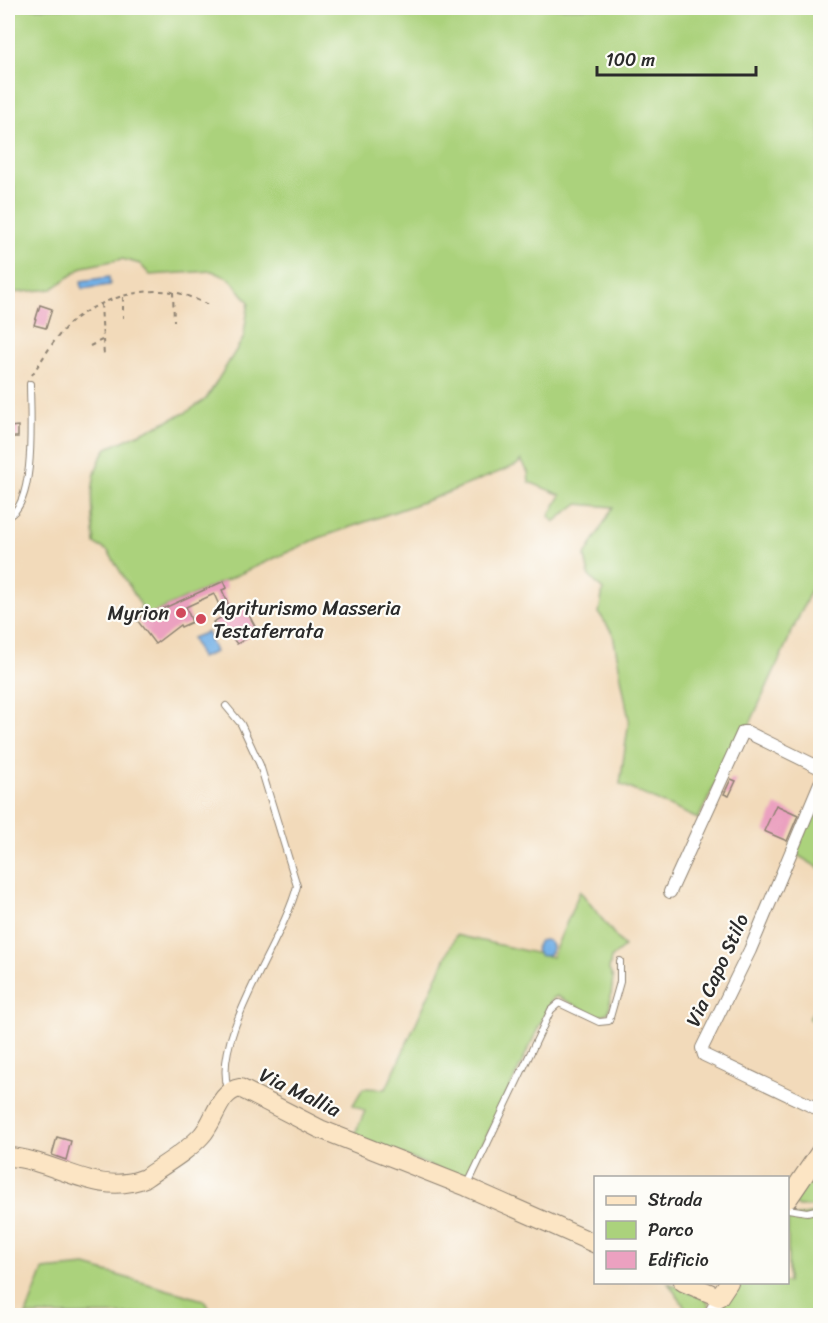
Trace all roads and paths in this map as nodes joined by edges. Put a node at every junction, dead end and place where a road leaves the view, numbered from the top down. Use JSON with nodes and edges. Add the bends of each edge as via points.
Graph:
{"nodes":[{"id":1,"x":173,"y":292,"type":"junction"},
{"id":2,"x":123,"y":297,"type":"junction"},
{"id":3,"x":100,"y":304,"type":"junction"},
{"id":4,"x":207,"y":304,"type":"dead end"},
{"id":5,"x":123,"y":318,"type":"dead end"},
{"id":6,"x":174,"y":321,"type":"dead end"},
{"id":7,"x":102,"y":340,"type":"junction"},
{"id":8,"x":90,"y":346,"type":"dead end"},
{"id":9,"x":104,"y":357,"type":"dead end"},
{"id":10,"x":30,"y":384,"type":"joint"},
{"id":11,"x":8,"y":516,"type":"edge"},
{"id":12,"x":226,"y":706,"type":"dead end"},
{"id":13,"x":820,"y":768,"type":"edge"},
{"id":14,"x":820,"y":783,"type":"edge"},
{"id":15,"x":670,"y":892,"type":"dead end"},
{"id":16,"x":620,"y":961,"type":"dead end"},
{"id":17,"x":229,"y":1092,"type":"junction"},
{"id":18,"x":820,"y":1110,"type":"edge"},
{"id":19,"x":820,"y":1152,"type":"edge"},
{"id":20,"x":8,"y":1157,"type":"edge"},
{"id":21,"x":467,"y":1187,"type":"junction"},
{"id":22,"x":789,"y":1198,"type":"edge"},
{"id":23,"x":789,"y":1209,"type":"edge"},
{"id":24,"x":820,"y":1209,"type":"edge"},
{"id":25,"x":594,"y":1243,"type":"edge"},
{"id":26,"x":693,"y":1284,"type":"edge"},
{"id":27,"x":724,"y":1290,"type":"edge"},
{"id":28,"x":710,"y":1316,"type":"edge"}],
"edges":[{"from":1,"to":2,"type":"path","via":[[142,292]]},
{"from":1,"to":4,"type":"path"},
{"from":1,"to":6,"type":"path"},
{"from":2,"to":3,"type":"path"},
{"from":2,"to":5,"type":"path"},
{"from":3,"to":7,"type":"path"},
{"from":3,"to":10,"type":"path","via":[[62,331]]},
{"from":7,"to":8,"type":"path"},
{"from":7,"to":9,"type":"path"},
{"from":10,"to":11,"type":"lane","via":[[31,439],[24,493],[20,507]]},
{"from":12,"to":17,"type":"lane","via":[[241,724],[260,765],[297,886],[232,1034],[225,1070]]},
{"from":13,"to":15,"type":"street","via":[[743,732]]},
{"from":14,"to":18,"type":"street","name":"Via Capo Stilo","via":[[750,950],[702,1048],[704,1054]]},
{"from":16,"to":21,"type":"lane","via":[[620,982],[609,1021],[599,1022],[559,1003],[551,1010]]},
{"from":17,"to":20,"type":"street","name":"Via Mallia","via":[[202,1136],[135,1182],[84,1179]]},
{"from":17,"to":21,"type":"street","name":"Via Mallia","via":[[246,1090],[320,1129]]},
{"from":19,"to":22,"type":"street"},
{"from":21,"to":25,"type":"street","name":"Via Mallia"},
{"from":23,"to":24,"type":"lane"},
{"from":26,"to":27,"type":"street"},
{"from":27,"to":28,"type":"street"}]}
